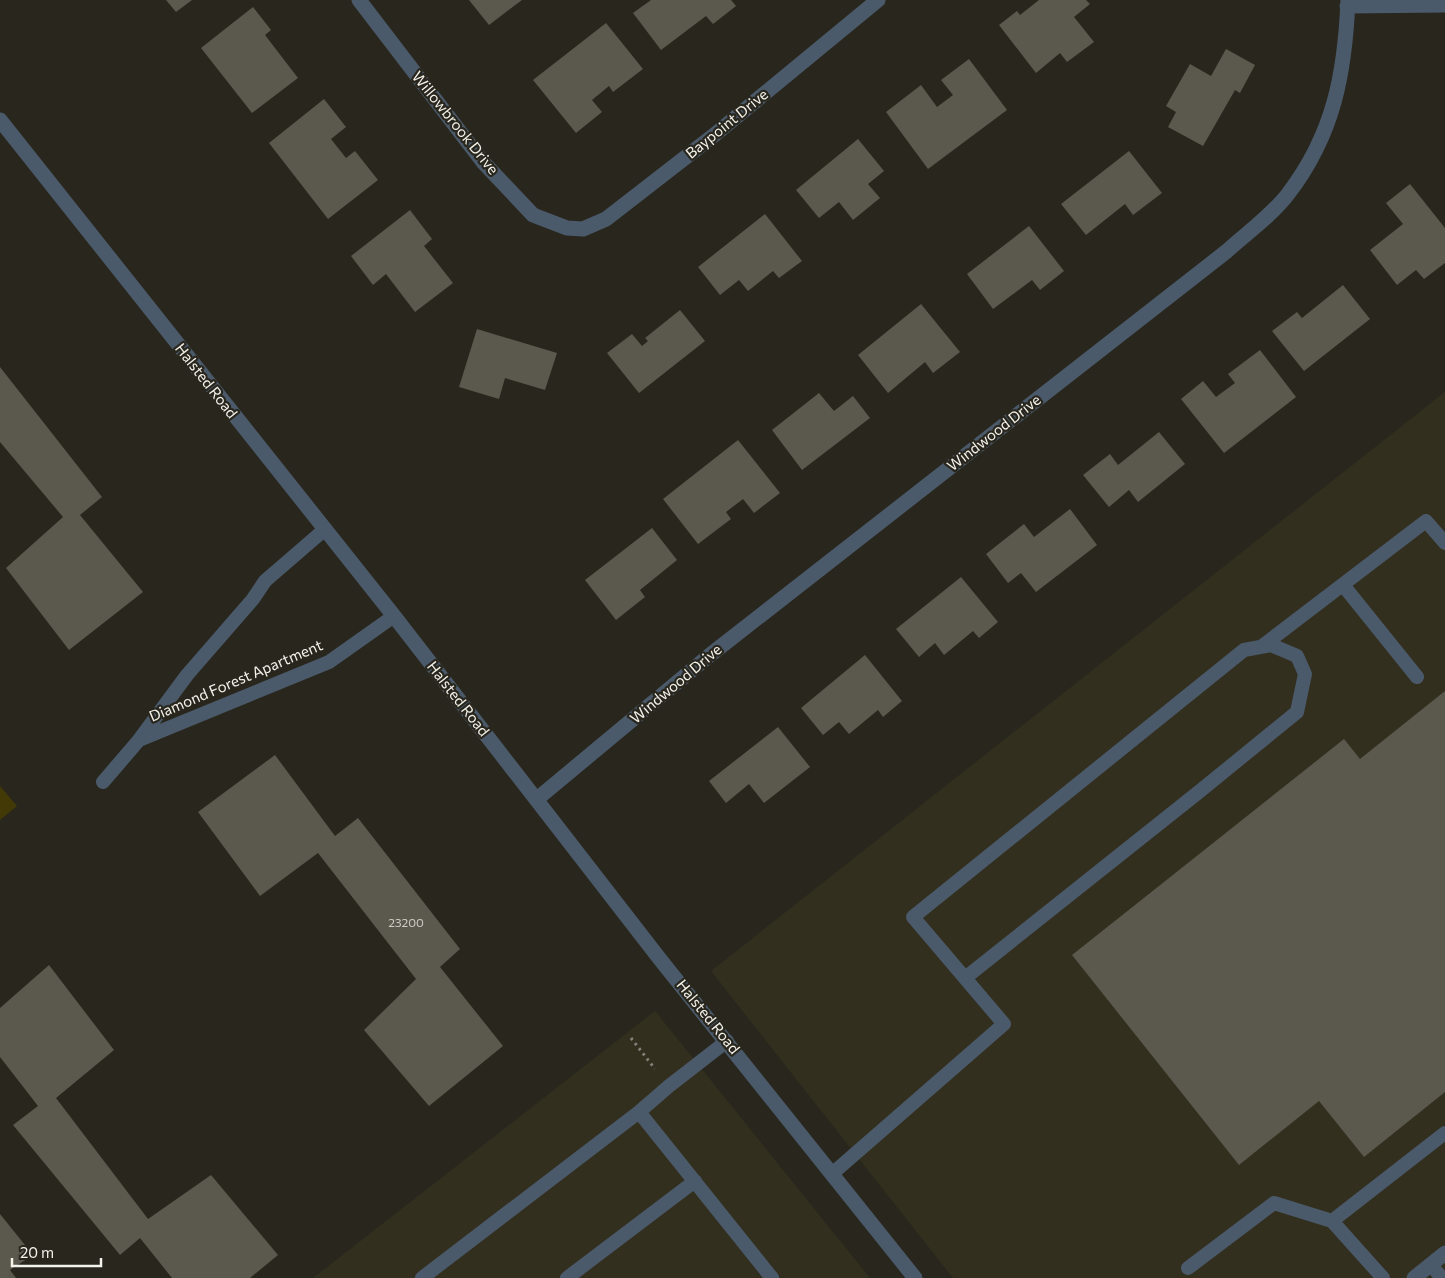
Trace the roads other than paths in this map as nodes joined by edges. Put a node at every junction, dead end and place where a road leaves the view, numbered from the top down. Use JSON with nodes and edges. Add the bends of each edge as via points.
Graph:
{"nodes":[{"id":1,"x":358,"y":0,"type":"edge"},
{"id":2,"x":878,"y":0,"type":"edge"},
{"id":3,"x":1347,"y":3,"type":"edge"},
{"id":4,"x":1445,"y":5,"type":"edge"},
{"id":5,"x":2,"y":128,"type":"edge"},
{"id":6,"x":567,"y":228,"type":"joint"},
{"id":7,"x":324,"y":530,"type":"junction"},
{"id":8,"x":1445,"y":543,"type":"edge"},
{"id":9,"x":1343,"y":584,"type":"junction"},
{"id":10,"x":394,"y":616,"type":"junction"},
{"id":11,"x":1261,"y":647,"type":"junction"},
{"id":12,"x":1416,"y":677,"type":"dead end"},
{"id":13,"x":140,"y":740,"type":"junction"},
{"id":14,"x":103,"y":782,"type":"dead end"},
{"id":15,"x":537,"y":800,"type":"junction"},
{"id":16,"x":966,"y":978,"type":"junction"},
{"id":17,"x":727,"y":1041,"type":"junction"},
{"id":18,"x":639,"y":1112,"type":"junction"},
{"id":19,"x":1445,"y":1133,"type":"edge"},
{"id":20,"x":832,"y":1174,"type":"junction"},
{"id":21,"x":694,"y":1181,"type":"junction"},
{"id":22,"x":1332,"y":1221,"type":"junction"},
{"id":23,"x":1445,"y":1253,"type":"edge"},
{"id":24,"x":1431,"y":1265,"type":"junction"},
{"id":25,"x":1188,"y":1268,"type":"dead end"},
{"id":26,"x":429,"y":1276,"type":"edge"},
{"id":27,"x":566,"y":1278,"type":"edge"},
{"id":28,"x":772,"y":1278,"type":"edge"},
{"id":29,"x":915,"y":1278,"type":"edge"},
{"id":30,"x":1383,"y":1278,"type":"edge"},
{"id":31,"x":1414,"y":1278,"type":"edge"},
{"id":32,"x":1442,"y":1278,"type":"edge"}],
"edges":[{"from":1,"to":6,"type":"street","name":"Willowbrook Drive","via":[[483,162],[533,215]]},
{"from":2,"to":6,"type":"street","name":"Baypoint Drive","via":[[606,219],[583,229]]},
{"from":3,"to":4,"type":"street"},
{"from":3,"to":15,"type":"street","name":"Windwood Drive","via":[[1344,57],[1334,110],[1311,160],[1287,195],[1227,251],[710,655]]},
{"from":5,"to":7,"type":"street","name":"Halsted Road"},
{"from":7,"to":10,"type":"street","name":"Halsted Road"},
{"from":7,"to":13,"type":"lane","name":"Diamond Forest Apartment","via":[[265,581],[187,676]]},
{"from":8,"to":9,"type":"lane","via":[[1426,520]]},
{"from":9,"to":11,"type":"lane"},
{"from":9,"to":12,"type":"lane"},
{"from":10,"to":13,"type":"lane","name":"Diamond Forest Apartment","via":[[329,662]]},
{"from":10,"to":15,"type":"street","name":"Halsted Road"},
{"from":11,"to":16,"type":"lane","via":[[1272,645],[1297,656],[1306,674],[1297,712]]},
{"from":11,"to":16,"type":"lane","via":[[1244,650],[913,917]]},
{"from":13,"to":14,"type":"lane","name":"Diamond Forest Apartment"},
{"from":15,"to":17,"type":"street","name":"Halsted Road"},
{"from":16,"to":20,"type":"lane","via":[[1004,1024]]},
{"from":17,"to":18,"type":"lane"},
{"from":17,"to":20,"type":"street","name":"Halsted Road"},
{"from":18,"to":21,"type":"lane"},
{"from":18,"to":26,"type":"lane"},
{"from":19,"to":22,"type":"lane"},
{"from":20,"to":29,"type":"street","name":"Halsted Road"},
{"from":21,"to":27,"type":"lane"},
{"from":21,"to":28,"type":"lane"},
{"from":22,"to":25,"type":"lane","via":[[1274,1203]]},
{"from":22,"to":30,"type":"lane"},
{"from":23,"to":24,"type":"street"},
{"from":24,"to":31,"type":"street"},
{"from":24,"to":32,"type":"lane"}]}
